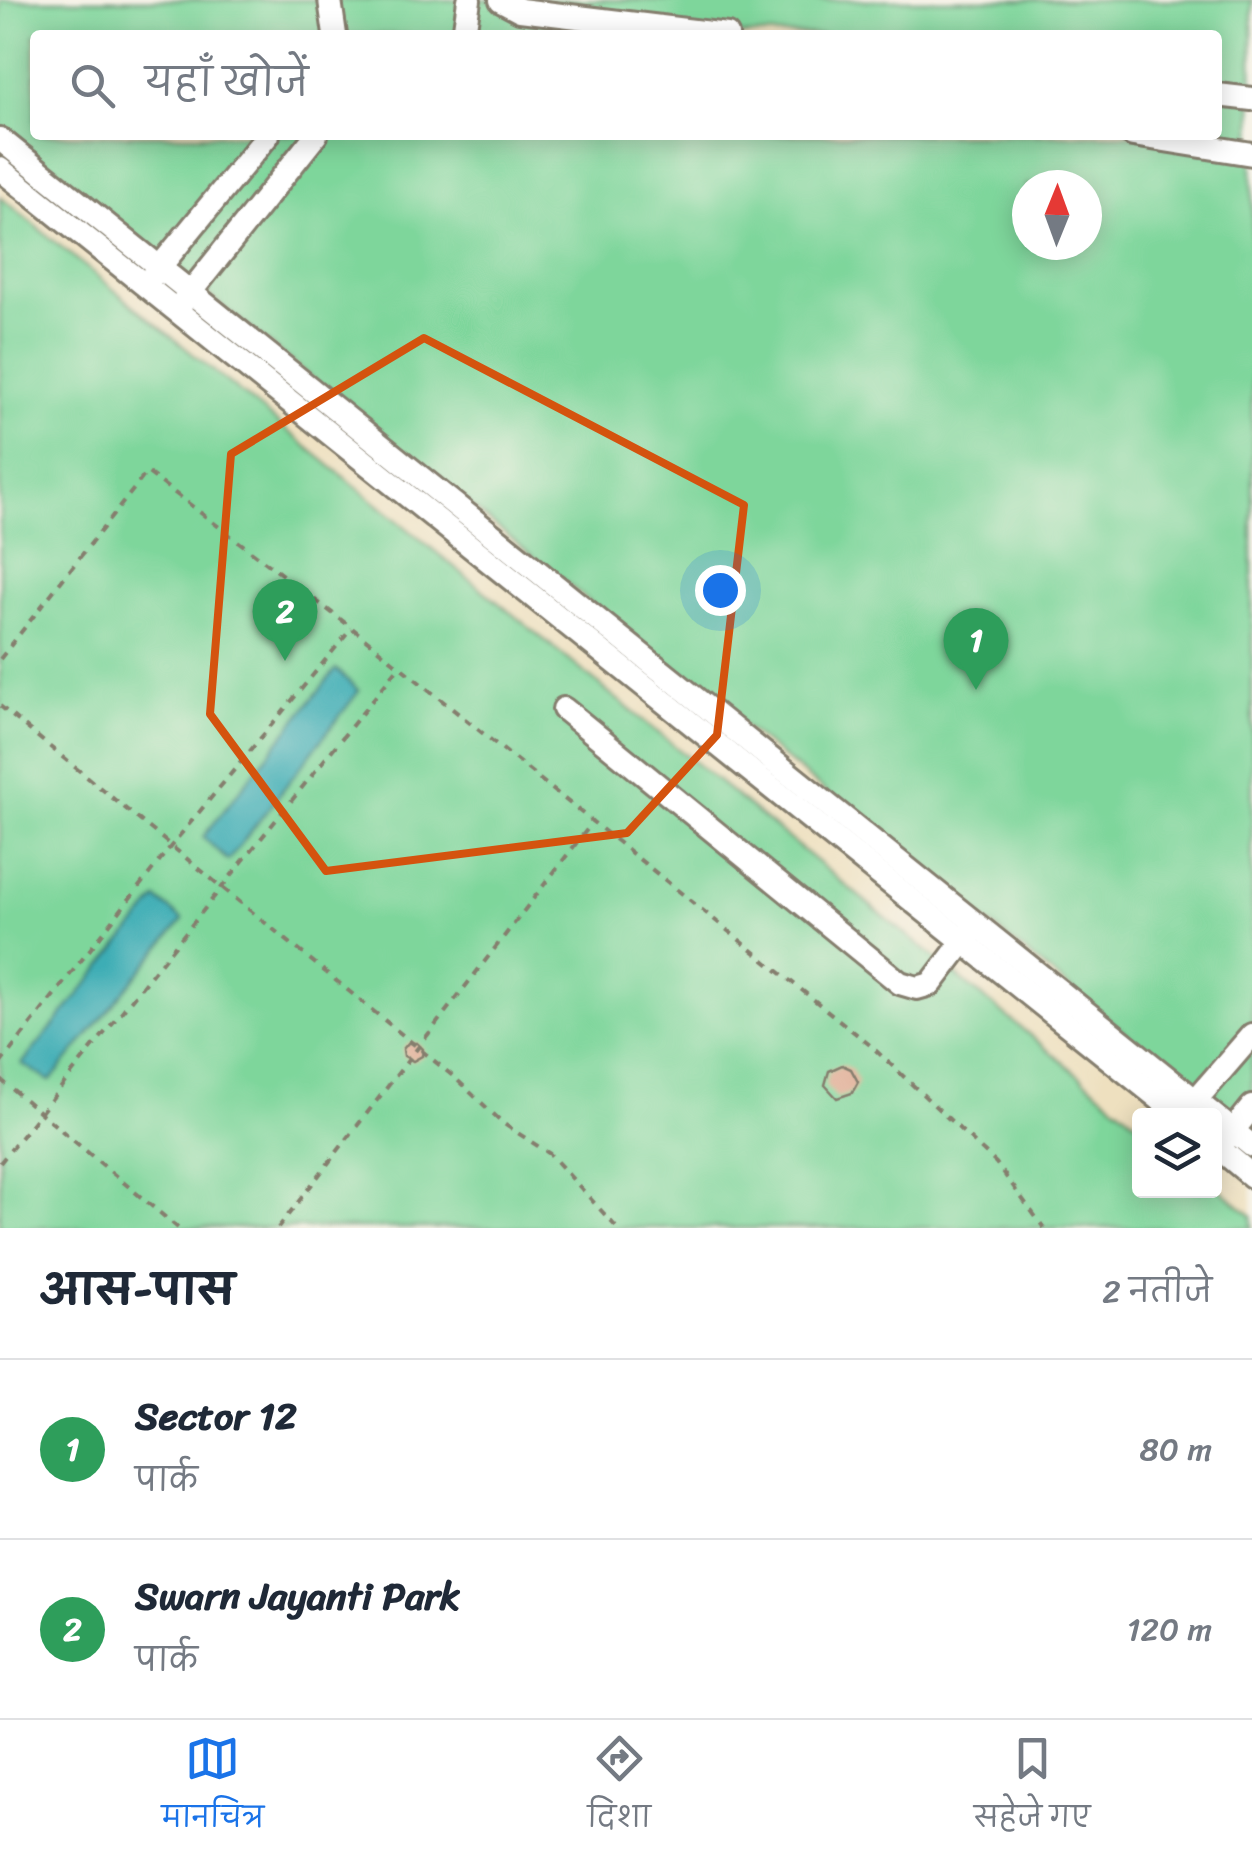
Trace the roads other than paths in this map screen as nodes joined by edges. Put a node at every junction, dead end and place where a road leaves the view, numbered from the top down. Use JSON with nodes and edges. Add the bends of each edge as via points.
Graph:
{"nodes":[{"id":1,"x":330,"y":0,"type":"edge"},
{"id":2,"x":469,"y":0,"type":"edge"},
{"id":3,"x":501,"y":0,"type":"edge"},
{"id":4,"x":334,"y":30,"type":"edge"},
{"id":5,"x":465,"y":30,"type":"edge"},
{"id":6,"x":686,"y":30,"type":"edge"},
{"id":7,"x":1222,"y":96,"type":"edge"},
{"id":8,"x":1252,"y":99,"type":"edge"},
{"id":9,"x":0,"y":139,"type":"edge"},
{"id":10,"x":264,"y":140,"type":"edge"},
{"id":11,"x":312,"y":140,"type":"edge"},
{"id":12,"x":1164,"y":140,"type":"edge"},
{"id":13,"x":1252,"y":154,"type":"edge"},
{"id":14,"x":0,"y":169,"type":"edge"},
{"id":15,"x":152,"y":277,"type":"junction"},
{"id":16,"x":182,"y":302,"type":"junction"},
{"id":17,"x":564,"y":709,"type":"dead end"},
{"id":18,"x":970,"y":932,"type":"junction"},
{"id":19,"x":1252,"y":1035,"type":"edge"},
{"id":20,"x":1252,"y":1107,"type":"edge"},
{"id":21,"x":1185,"y":1108,"type":"edge"},
{"id":22,"x":1189,"y":1108,"type":"edge"},
{"id":23,"x":1230,"y":1142,"type":"edge"},
{"id":24,"x":1252,"y":1176,"type":"edge"}],
"edges":[{"from":1,"to":4,"type":"street"},
{"from":2,"to":5,"type":"street"},
{"from":3,"to":6,"type":"street","via":[[520,10]]},
{"from":7,"to":8,"type":"street"},
{"from":9,"to":15,"type":"street"},
{"from":10,"to":15,"type":"street"},
{"from":11,"to":16,"type":"street"},
{"from":12,"to":13,"type":"street"},
{"from":14,"to":15,"type":"street"},
{"from":15,"to":16,"type":"street"},
{"from":16,"to":18,"type":"street"},
{"from":17,"to":18,"type":"street","via":[[900,983],[931,984]]},
{"from":18,"to":21,"type":"street"},
{"from":19,"to":22,"type":"street"},
{"from":20,"to":23,"type":"street"},
{"from":23,"to":24,"type":"street"}]}
